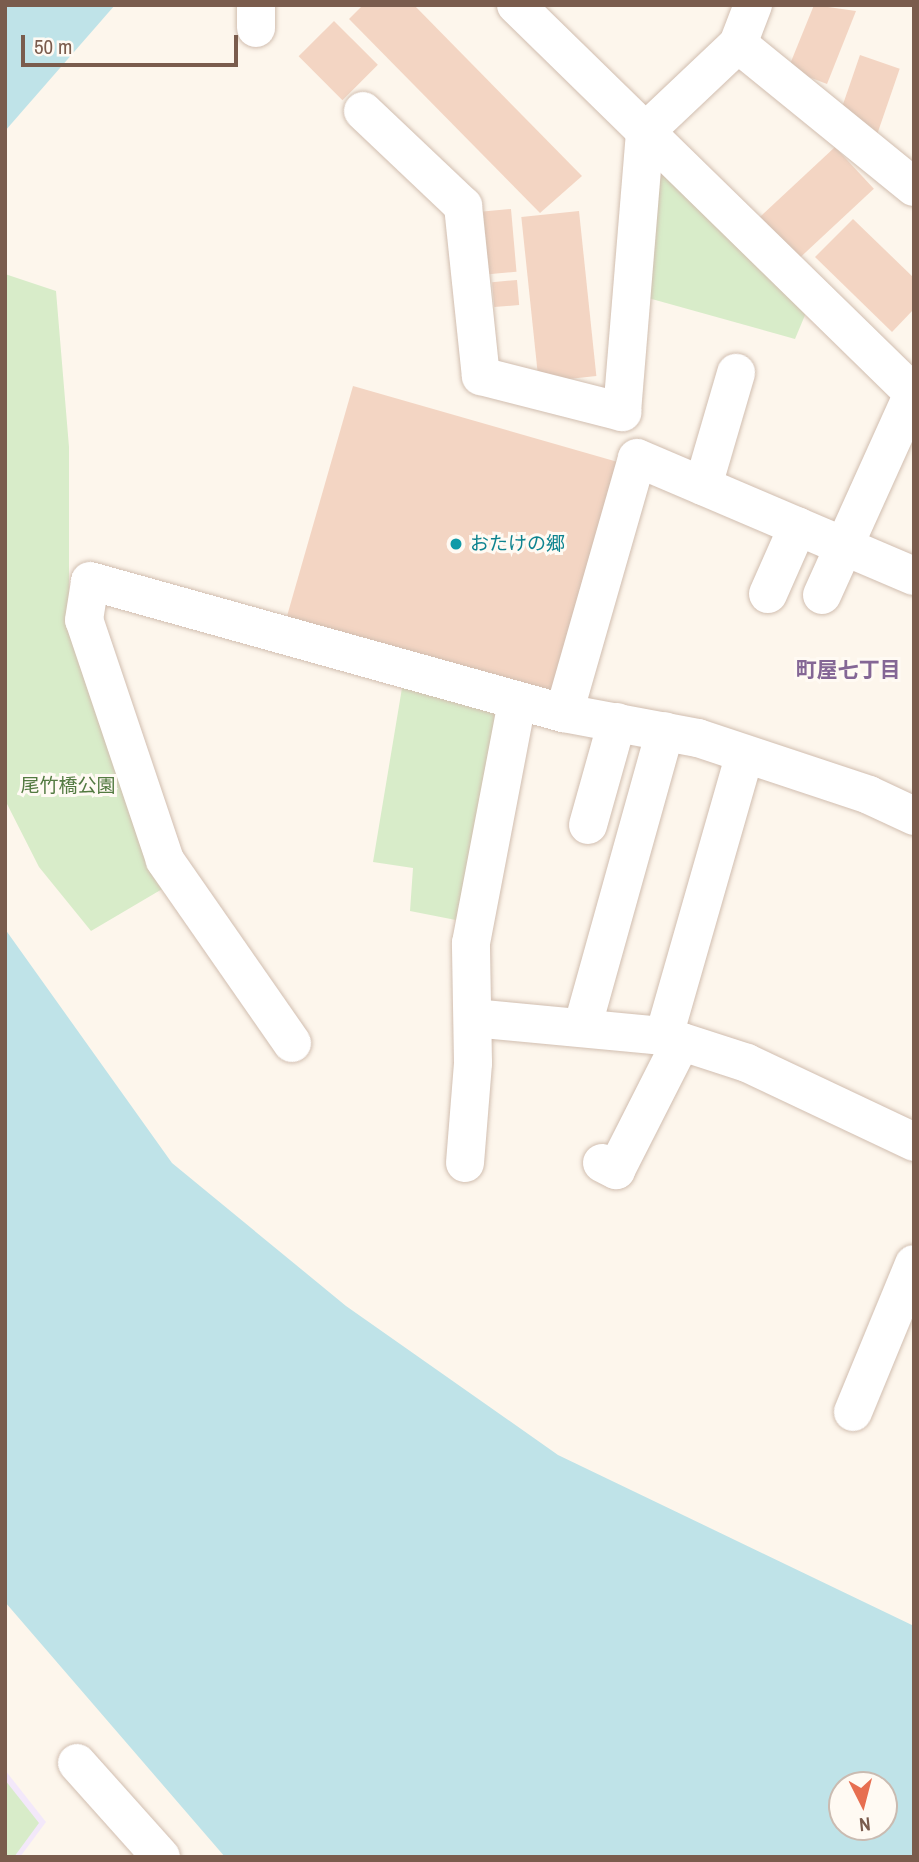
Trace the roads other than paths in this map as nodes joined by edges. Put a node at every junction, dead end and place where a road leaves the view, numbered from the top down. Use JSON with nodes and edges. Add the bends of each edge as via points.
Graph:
{"nodes":[{"id":1,"x":516,"y":5,"type":"edge"},
{"id":2,"x":753,"y":5,"type":"edge"},
{"id":3,"x":738,"y":44,"type":"junction"},
{"id":4,"x":363,"y":111,"type":"dead end"},
{"id":5,"x":645,"y":132,"type":"junction"},
{"id":6,"x":914,"y":187,"type":"edge"},
{"id":7,"x":736,"y":373,"type":"dead end"},
{"id":8,"x":913,"y":393,"type":"edge"},
{"id":9,"x":622,"y":412,"type":"junction"},
{"id":10,"x":637,"y":458,"type":"junction"},
{"id":11,"x":703,"y":486,"type":"junction"},
{"id":12,"x":798,"y":526,"type":"junction"},
{"id":13,"x":845,"y":545,"type":"junction"},
{"id":14,"x":914,"y":576,"type":"edge"},
{"id":15,"x":768,"y":594,"type":"dead end"},
{"id":16,"x":822,"y":595,"type":"dead end"},
{"id":17,"x":517,"y":701,"type":"junction"},
{"id":18,"x":564,"y":713,"type":"junction"},
{"id":19,"x":617,"y":722,"type":"junction"},
{"id":20,"x":665,"y":731,"type":"junction"},
{"id":21,"x":745,"y":754,"type":"junction"},
{"id":22,"x":914,"y":816,"type":"edge"},
{"id":23,"x":588,"y":825,"type":"dead end"},
{"id":24,"x":473,"y":1018,"type":"junction"},
{"id":25,"x":583,"y":1025,"type":"junction"},
{"id":26,"x":673,"y":1039,"type":"junction"},
{"id":27,"x":292,"y":1043,"type":"dead end"},
{"id":28,"x":914,"y":1142,"type":"edge"},
{"id":29,"x":465,"y":1163,"type":"dead end"},
{"id":30,"x":602,"y":1163,"type":"dead end"},
{"id":31,"x":914,"y":1264,"type":"edge"},
{"id":32,"x":853,"y":1412,"type":"dead end"},
{"id":33,"x":78,"y":1763,"type":"dead end"},
{"id":34,"x":161,"y":1857,"type":"edge"}],
"edges":[{"from":1,"to":5,"type":"street"},
{"from":2,"to":3,"type":"street"},
{"from":3,"to":5,"type":"street"},
{"from":3,"to":6,"type":"street"},
{"from":4,"to":9,"type":"street","via":[[463,206],[481,376]]},
{"from":5,"to":8,"type":"street"},
{"from":5,"to":9,"type":"street"},
{"from":7,"to":11,"type":"street"},
{"from":8,"to":13,"type":"street"},
{"from":9,"to":10,"type":"street","via":[[631,425]]},
{"from":10,"to":11,"type":"street"},
{"from":10,"to":18,"type":"street"},
{"from":11,"to":12,"type":"street"},
{"from":12,"to":13,"type":"street"},
{"from":12,"to":15,"type":"street"},
{"from":13,"to":14,"type":"street"},
{"from":13,"to":16,"type":"street"},
{"from":17,"to":18,"type":"street"},
{"from":17,"to":24,"type":"street","via":[[471,943]]},
{"from":17,"to":27,"type":"street","via":[[90,580],[84,620],[165,860]]},
{"from":18,"to":19,"type":"street"},
{"from":19,"to":20,"type":"street"},
{"from":19,"to":23,"type":"street"},
{"from":20,"to":21,"type":"street"},
{"from":20,"to":25,"type":"street"},
{"from":21,"to":22,"type":"street"},
{"from":21,"to":26,"type":"street"},
{"from":24,"to":25,"type":"street"},
{"from":24,"to":29,"type":"street"},
{"from":25,"to":26,"type":"street"},
{"from":26,"to":28,"type":"street","via":[[835,1101]]},
{"from":26,"to":30,"type":"street","via":[[616,1170]]},
{"from":31,"to":32,"type":"street"},
{"from":33,"to":34,"type":"street"}]}
